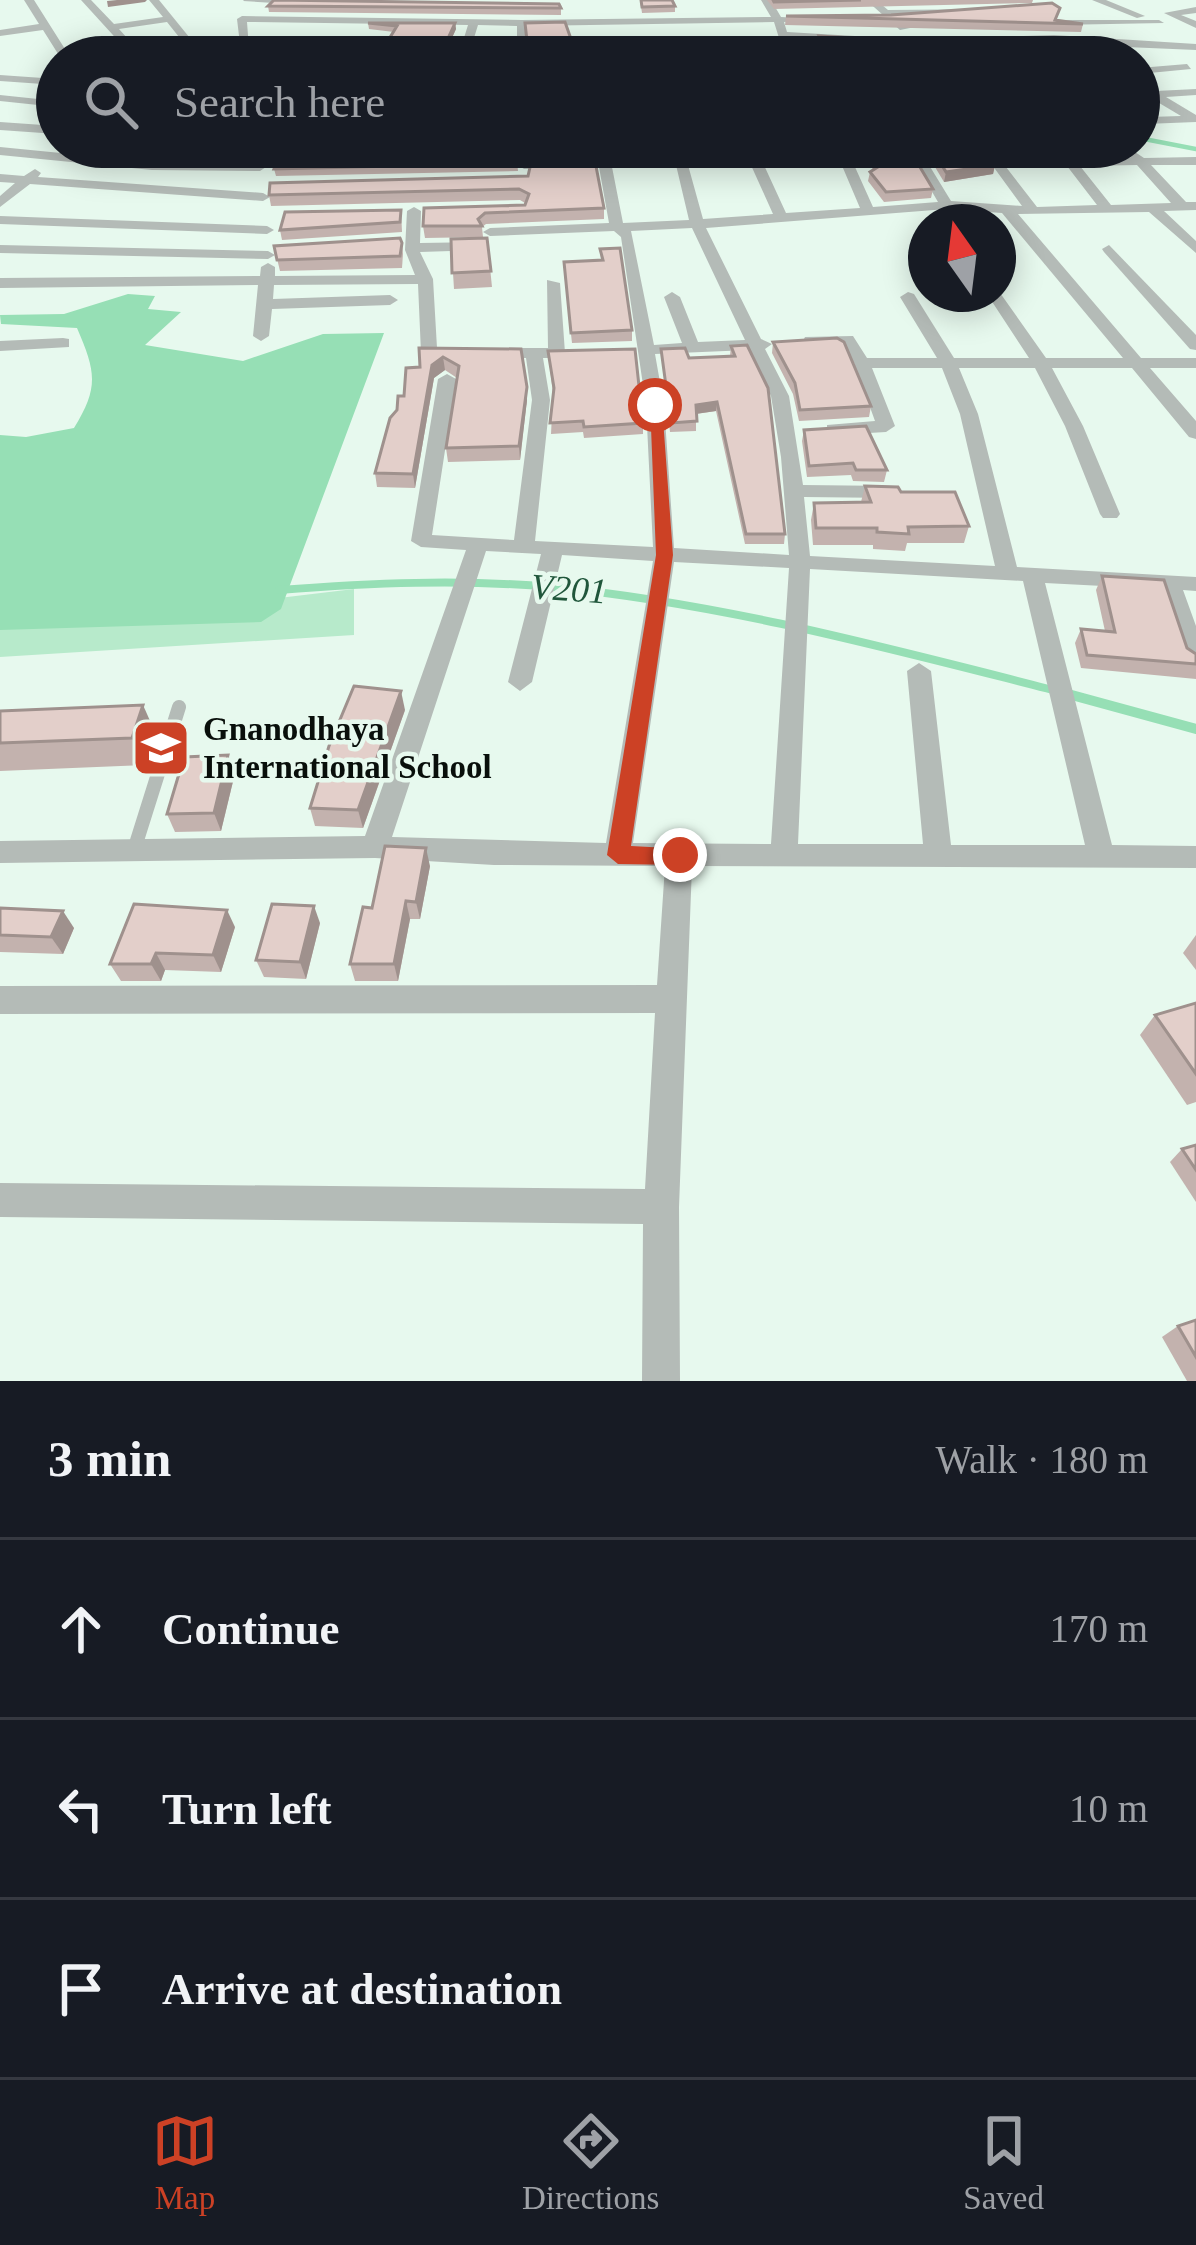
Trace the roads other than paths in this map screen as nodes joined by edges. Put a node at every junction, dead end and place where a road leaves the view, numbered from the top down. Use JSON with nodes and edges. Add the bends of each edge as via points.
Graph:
{"nodes":[{"id":1,"x":29,"y":0,"type":"edge"},
{"id":2,"x":86,"y":0,"type":"edge"},
{"id":3,"x":154,"y":0,"type":"edge"},
{"id":4,"x":1097,"y":0,"type":"edge"},
{"id":5,"x":248,"y":2,"type":"edge"},
{"id":6,"x":314,"y":2,"type":"edge"},
{"id":7,"x":872,"y":2,"type":"edge"},
{"id":8,"x":358,"y":3,"type":"edge"},
{"id":9,"x":768,"y":3,"type":"edge"},
{"id":10,"x":853,"y":4,"type":"edge"},
{"id":11,"x":812,"y":5,"type":"edge"},
{"id":12,"x":544,"y":6,"type":"edge"},
{"id":13,"x":1156,"y":6,"type":"dead end"},
{"id":14,"x":683,"y":7,"type":"dead end"},
{"id":15,"x":1045,"y":7,"type":"edge"},
{"id":16,"x":999,"y":8,"type":"edge"},
{"id":17,"x":1196,"y":10,"type":"edge"},
{"id":18,"x":1169,"y":13,"type":"junction"},
{"id":19,"x":887,"y":14,"type":"junction"},
{"id":20,"x":866,"y":17,"type":"edge"},
{"id":21,"x":822,"y":18,"type":"edge"},
{"id":22,"x":170,"y":19,"type":"junction"},
{"id":23,"x":311,"y":20,"type":"junction"},
{"id":24,"x":346,"y":20,"type":"junction"},
{"id":25,"x":778,"y":20,"type":"junction"},
{"id":26,"x":367,"y":21,"type":"junction"},
{"id":27,"x":422,"y":22,"type":"junction"},
{"id":28,"x":474,"y":22,"type":"junction"},
{"id":29,"x":539,"y":22,"type":"junction"},
{"id":30,"x":1075,"y":22,"type":"junction"},
{"id":31,"x":522,"y":23,"type":"junction"},
{"id":32,"x":1053,"y":23,"type":"edge"},
{"id":33,"x":1159,"y":23,"type":"junction"},
{"id":34,"x":1031,"y":24,"type":"edge"},
{"id":35,"x":1196,"y":25,"type":"edge"},
{"id":36,"x":47,"y":26,"type":"junction"},
{"id":37,"x":944,"y":26,"type":"edge"},
{"id":38,"x":114,"y":27,"type":"junction"},
{"id":39,"x":922,"y":27,"type":"edge"},
{"id":40,"x":0,"y":33,"type":"edge"},
{"id":41,"x":304,"y":34,"type":"dead end"},
{"id":42,"x":53,"y":36,"type":"edge"},
{"id":43,"x":122,"y":36,"type":"edge"},
{"id":44,"x":183,"y":36,"type":"edge"},
{"id":45,"x":244,"y":36,"type":"edge"},
{"id":46,"x":359,"y":36,"type":"edge"},
{"id":47,"x":416,"y":36,"type":"edge"},
{"id":48,"x":470,"y":36,"type":"edge"},
{"id":49,"x":522,"y":36,"type":"edge"},
{"id":50,"x":782,"y":36,"type":"edge"},
{"id":51,"x":1160,"y":45,"type":"edge"},
{"id":52,"x":1196,"y":47,"type":"edge"},
{"id":53,"x":1160,"y":50,"type":"edge"},
{"id":54,"x":1187,"y":67,"type":"dead end"},
{"id":55,"x":1160,"y":69,"type":"edge"},
{"id":56,"x":0,"y":78,"type":"edge"},
{"id":57,"x":36,"y":81,"type":"edge"},
{"id":58,"x":1196,"y":92,"type":"edge"},
{"id":59,"x":1160,"y":95,"type":"edge"},
{"id":60,"x":0,"y":98,"type":"edge"},
{"id":61,"x":36,"y":102,"type":"edge"},
{"id":62,"x":1160,"y":103,"type":"edge"},
{"id":63,"x":1195,"y":119,"type":"edge"},
{"id":64,"x":1160,"y":121,"type":"edge"},
{"id":65,"x":0,"y":126,"type":"edge"},
{"id":66,"x":36,"y":129,"type":"edge"},
{"id":67,"x":0,"y":151,"type":"edge"},
{"id":68,"x":36,"y":152,"type":"edge"},
{"id":69,"x":1160,"y":161,"type":"edge"},
{"id":70,"x":1196,"y":161,"type":"edge"},
{"id":71,"x":41,"y":168,"type":"edge"},
{"id":72,"x":261,"y":168,"type":"edge"},
{"id":73,"x":606,"y":168,"type":"edge"},
{"id":74,"x":683,"y":168,"type":"edge"},
{"id":75,"x":759,"y":168,"type":"edge"},
{"id":76,"x":850,"y":168,"type":"edge"},
{"id":77,"x":925,"y":168,"type":"edge"},
{"id":78,"x":1001,"y":168,"type":"edge"},
{"id":79,"x":1076,"y":168,"type":"edge"},
{"id":80,"x":1148,"y":168,"type":"edge"},
{"id":81,"x":0,"y":178,"type":"edge"},
{"id":82,"x":29,"y":178,"type":"junction"},
{"id":83,"x":284,"y":184,"type":"edge"},
{"id":84,"x":262,"y":191,"type":"junction"},
{"id":85,"x":0,"y":203,"type":"edge"},
{"id":86,"x":946,"y":204,"type":"edge"},
{"id":87,"x":1189,"y":206,"type":"edge"},
{"id":88,"x":1152,"y":207,"type":"junction"},
{"id":89,"x":520,"y":208,"type":"edge"},
{"id":90,"x":1108,"y":208,"type":"junction"},
{"id":91,"x":908,"y":209,"type":"edge"},
{"id":92,"x":1089,"y":209,"type":"junction"},
{"id":93,"x":414,"y":211,"type":"junction"},
{"id":94,"x":435,"y":211,"type":"edge"},
{"id":95,"x":1016,"y":211,"type":"edge"},
{"id":96,"x":1033,"y":211,"type":"junction"},
{"id":97,"x":393,"y":212,"type":"edge"},
{"id":98,"x":869,"y":213,"type":"junction"},
{"id":99,"x":286,"y":215,"type":"edge"},
{"id":100,"x":781,"y":217,"type":"junction"},
{"id":101,"x":0,"y":220,"type":"edge"},
{"id":102,"x":1016,"y":220,"type":"edge"},
{"id":103,"x":266,"y":223,"type":"junction"},
{"id":104,"x":697,"y":224,"type":"junction"},
{"id":105,"x":617,"y":227,"type":"junction"},
{"id":106,"x":517,"y":231,"type":"junction"},
{"id":107,"x":490,"y":232,"type":"dead end"},
{"id":108,"x":392,"y":241,"type":"edge"},
{"id":109,"x":412,"y":244,"type":"junction"},
{"id":110,"x":505,"y":245,"type":"dead end"},
{"id":111,"x":288,"y":248,"type":"edge"},
{"id":112,"x":0,"y":249,"type":"edge"},
{"id":113,"x":1196,"y":249,"type":"edge"},
{"id":114,"x":268,"y":252,"type":"junction"},
{"id":115,"x":424,"y":279,"type":"junction"},
{"id":116,"x":0,"y":283,"type":"edge"},
{"id":117,"x":269,"y":283,"type":"junction"},
{"id":118,"x":551,"y":283,"type":"dead end"},
{"id":119,"x":673,"y":297,"type":"dead end"},
{"id":120,"x":390,"y":300,"type":"dead end"},
{"id":121,"x":266,"y":304,"type":"junction"},
{"id":122,"x":917,"y":312,"type":"edge"},
{"id":123,"x":1007,"y":312,"type":"edge"},
{"id":124,"x":261,"y":336,"type":"dead end"},
{"id":125,"x":801,"y":342,"type":"edge"},
{"id":126,"x":64,"y":344,"type":"dead end"},
{"id":127,"x":778,"y":344,"type":"edge"},
{"id":128,"x":755,"y":345,"type":"junction"},
{"id":129,"x":1196,"y":345,"type":"edge"},
{"id":130,"x":0,"y":346,"type":"edge"},
{"id":131,"x":692,"y":348,"type":"junction"},
{"id":132,"x":648,"y":349,"type":"junction"},
{"id":133,"x":626,"y":350,"type":"edge"},
{"id":134,"x":580,"y":352,"type":"edge"},
{"id":135,"x":533,"y":353,"type":"junction"},
{"id":136,"x":557,"y":353,"type":"junction"},
{"id":137,"x":948,"y":362,"type":"junction"},
{"id":138,"x":1043,"y":362,"type":"junction"},
{"id":139,"x":1138,"y":362,"type":"junction"},
{"id":140,"x":862,"y":363,"type":"junction"},
{"id":141,"x":1196,"y":363,"type":"edge"},
{"id":142,"x":447,"y":380,"type":"dead end"},
{"id":143,"x":787,"y":432,"type":"junction"},
{"id":144,"x":1196,"y":433,"type":"edge"},
{"id":145,"x":793,"y":491,"type":"junction"},
{"id":146,"x":909,"y":493,"type":"edge"},
{"id":147,"x":1110,"y":514,"type":"dead end"},
{"id":148,"x":478,"y":545,"type":"junction"},
{"id":149,"x":524,"y":547,"type":"junction"},
{"id":150,"x":553,"y":549,"type":"junction"},
{"id":151,"x":664,"y":555,"type":"junction"},
{"id":152,"x":800,"y":559,"type":"junction"},
{"id":153,"x":1008,"y":574,"type":"junction"},
{"id":154,"x":1034,"y":576,"type":"junction"},
{"id":155,"x":1170,"y":583,"type":"junction"},
{"id":156,"x":1196,"y":584,"type":"edge"},
{"id":157,"x":1196,"y":660,"type":"edge"},
{"id":158,"x":920,"y":671,"type":"dead end"},
{"id":159,"x":520,"y":682,"type":"dead end"},
{"id":160,"x":179,"y":707,"type":"dead end"},
{"id":161,"x":375,"y":847,"type":"junction"},
{"id":162,"x":134,"y":851,"type":"junction"},
{"id":163,"x":0,"y":852,"type":"edge"},
{"id":164,"x":784,"y":852,"type":"junction"},
{"id":165,"x":938,"y":854,"type":"junction"},
{"id":166,"x":618,"y":855,"type":"junction"},
{"id":167,"x":680,"y":855,"type":"junction"},
{"id":168,"x":1101,"y":856,"type":"junction"},
{"id":169,"x":1196,"y":857,"type":"edge"},
{"id":170,"x":674,"y":999,"type":"junction"},
{"id":171,"x":0,"y":1000,"type":"edge"},
{"id":172,"x":0,"y":1200,"type":"edge"},
{"id":173,"x":662,"y":1207,"type":"junction"},
{"id":174,"x":661,"y":1381,"type":"edge"}],
"edges":[{"from":1,"to":36,"type":"street"},
{"from":2,"to":38,"type":"street"},
{"from":3,"to":22,"type":"street"},
{"from":4,"to":33,"type":"street"},
{"from":5,"to":6,"type":"street"},
{"from":7,"to":10,"type":"street"},
{"from":7,"to":19,"type":"street"},
{"from":8,"to":24,"type":"street"},
{"from":9,"to":11,"type":"street"},
{"from":9,"to":14,"type":"street"},
{"from":9,"to":25,"type":"street"},
{"from":12,"to":29,"type":"street"},
{"from":13,"to":18,"type":"street"},
{"from":15,"to":30,"type":"street"},
{"from":16,"to":19,"type":"street"},
{"from":17,"to":18,"type":"street"},
{"from":18,"to":35,"type":"street"},
{"from":19,"to":20,"type":"street"},
{"from":19,"to":39,"type":"street","via":[[900,27]]},
{"from":21,"to":25,"type":"street"},
{"from":22,"to":38,"type":"street"},
{"from":22,"to":44,"type":"street"},
{"from":23,"to":24,"type":"street"},
{"from":23,"to":41,"type":"street"},
{"from":23,"to":45,"type":"street","via":[[242,20]]},
{"from":24,"to":26,"type":"street"},
{"from":25,"to":29,"type":"street"},
{"from":25,"to":50,"type":"street"},
{"from":26,"to":27,"type":"street"},
{"from":26,"to":46,"type":"street"},
{"from":27,"to":28,"type":"street"},
{"from":27,"to":47,"type":"street"},
{"from":28,"to":31,"type":"street"},
{"from":28,"to":48,"type":"street"},
{"from":29,"to":31,"type":"street"},
{"from":30,"to":32,"type":"street"},
{"from":30,"to":33,"type":"street"},
{"from":31,"to":49,"type":"street"},
{"from":33,"to":52,"type":"street"},
{"from":34,"to":37,"type":"street"},
{"from":36,"to":40,"type":"street"},
{"from":36,"to":42,"type":"street"},
{"from":38,"to":43,"type":"street"},
{"from":51,"to":52,"type":"street"},
{"from":52,"to":53,"type":"street"},
{"from":54,"to":55,"type":"street"},
{"from":56,"to":57,"type":"street"},
{"from":58,"to":59,"type":"street"},
{"from":60,"to":61,"type":"street"},
{"from":62,"to":63,"type":"street"},
{"from":63,"to":64,"type":"street"},
{"from":65,"to":66,"type":"street"},
{"from":67,"to":68,"type":"street"},
{"from":69,"to":70,"type":"street"},
{"from":71,"to":82,"type":"street"},
{"from":72,"to":84,"type":"street"},
{"from":73,"to":105,"type":"street"},
{"from":74,"to":104,"type":"street"},
{"from":75,"to":100,"type":"street"},
{"from":76,"to":98,"type":"street"},
{"from":77,"to":86,"type":"street"},
{"from":78,"to":96,"type":"street"},
{"from":79,"to":90,"type":"street"},
{"from":80,"to":87,"type":"street"},
{"from":81,"to":82,"type":"street"},
{"from":82,"to":84,"type":"street"},
{"from":82,"to":85,"type":"street"},
{"from":83,"to":84,"type":"street"},
{"from":84,"to":103,"type":"street"},
{"from":87,"to":88,"type":"street"},
{"from":88,"to":90,"type":"street"},
{"from":88,"to":113,"type":"street"},
{"from":89,"to":106,"type":"street"},
{"from":90,"to":92,"type":"street"},
{"from":91,"to":98,"type":"street"},
{"from":92,"to":96,"type":"street"},
{"from":92,"to":129,"type":"street"},
{"from":93,"to":94,"type":"street"},
{"from":93,"to":97,"type":"street"},
{"from":93,"to":109,"type":"street"},
{"from":95,"to":96,"type":"street"},
{"from":98,"to":100,"type":"street"},
{"from":99,"to":103,"type":"street"},
{"from":100,"to":104,"type":"street"},
{"from":101,"to":103,"type":"street"},
{"from":102,"to":139,"type":"street"},
{"from":103,"to":114,"type":"street"},
{"from":104,"to":105,"type":"street"},
{"from":104,"to":128,"type":"street"},
{"from":105,"to":106,"type":"street"},
{"from":105,"to":132,"type":"street","via":[[628,235]]},
{"from":106,"to":107,"type":"street"},
{"from":108,"to":109,"type":"street"},
{"from":109,"to":110,"type":"street"},
{"from":109,"to":115,"type":"street"},
{"from":111,"to":114,"type":"street"},
{"from":112,"to":114,"type":"street"},
{"from":114,"to":117,"type":"street"},
{"from":115,"to":117,"type":"street"},
{"from":115,"to":135,"type":"street","via":[[429,353]]},
{"from":116,"to":117,"type":"street"},
{"from":117,"to":121,"type":"street"},
{"from":118,"to":136,"type":"street"},
{"from":119,"to":131,"type":"street"},
{"from":120,"to":121,"type":"street"},
{"from":121,"to":124,"type":"street"},
{"from":122,"to":137,"type":"street"},
{"from":123,"to":138,"type":"street"},
{"from":125,"to":140,"type":"street","via":[[847,339]]},
{"from":126,"to":130,"type":"street"},
{"from":127,"to":128,"type":"street"},
{"from":128,"to":131,"type":"street"},
{"from":128,"to":143,"type":"street"},
{"from":131,"to":132,"type":"street"},
{"from":132,"to":133,"type":"street"},
{"from":132,"to":151,"type":"street"},
{"from":134,"to":136,"type":"street"},
{"from":135,"to":136,"type":"street"},
{"from":135,"to":149,"type":"street","via":[[541,400]]},
{"from":137,"to":138,"type":"street"},
{"from":137,"to":140,"type":"street"},
{"from":137,"to":153,"type":"street","via":[[969,414]]},
{"from":138,"to":139,"type":"street"},
{"from":138,"to":147,"type":"street"},
{"from":139,"to":141,"type":"street"},
{"from":139,"to":144,"type":"street"},
{"from":140,"to":143,"type":"street","via":[[886,426]]},
{"from":142,"to":148,"type":"street","via":[[421,541]]},
{"from":143,"to":145,"type":"street"},
{"from":145,"to":146,"type":"street"},
{"from":145,"to":152,"type":"street"},
{"from":148,"to":149,"type":"street"},
{"from":148,"to":161,"type":"street"},
{"from":149,"to":150,"type":"street"},
{"from":150,"to":151,"type":"street"},
{"from":150,"to":159,"type":"street"},
{"from":151,"to":152,"type":"street"},
{"from":151,"to":166,"type":"street"},
{"from":152,"to":153,"type":"street"},
{"from":152,"to":164,"type":"street"},
{"from":153,"to":154,"type":"street"},
{"from":154,"to":155,"type":"street"},
{"from":154,"to":168,"type":"street"},
{"from":155,"to":156,"type":"street"},
{"from":155,"to":157,"type":"street"},
{"from":158,"to":165,"type":"street"},
{"from":160,"to":162,"type":"lane"},
{"from":161,"to":162,"type":"street"},
{"from":161,"to":166,"type":"street"},
{"from":162,"to":163,"type":"street"},
{"from":164,"to":165,"type":"street"},
{"from":164,"to":167,"type":"street"},
{"from":165,"to":168,"type":"street"},
{"from":166,"to":167,"type":"street"},
{"from":167,"to":170,"type":"street"},
{"from":168,"to":169,"type":"street"},
{"from":170,"to":171,"type":"street"},
{"from":170,"to":173,"type":"street"},
{"from":172,"to":173,"type":"street"},
{"from":173,"to":174,"type":"street"}]}
